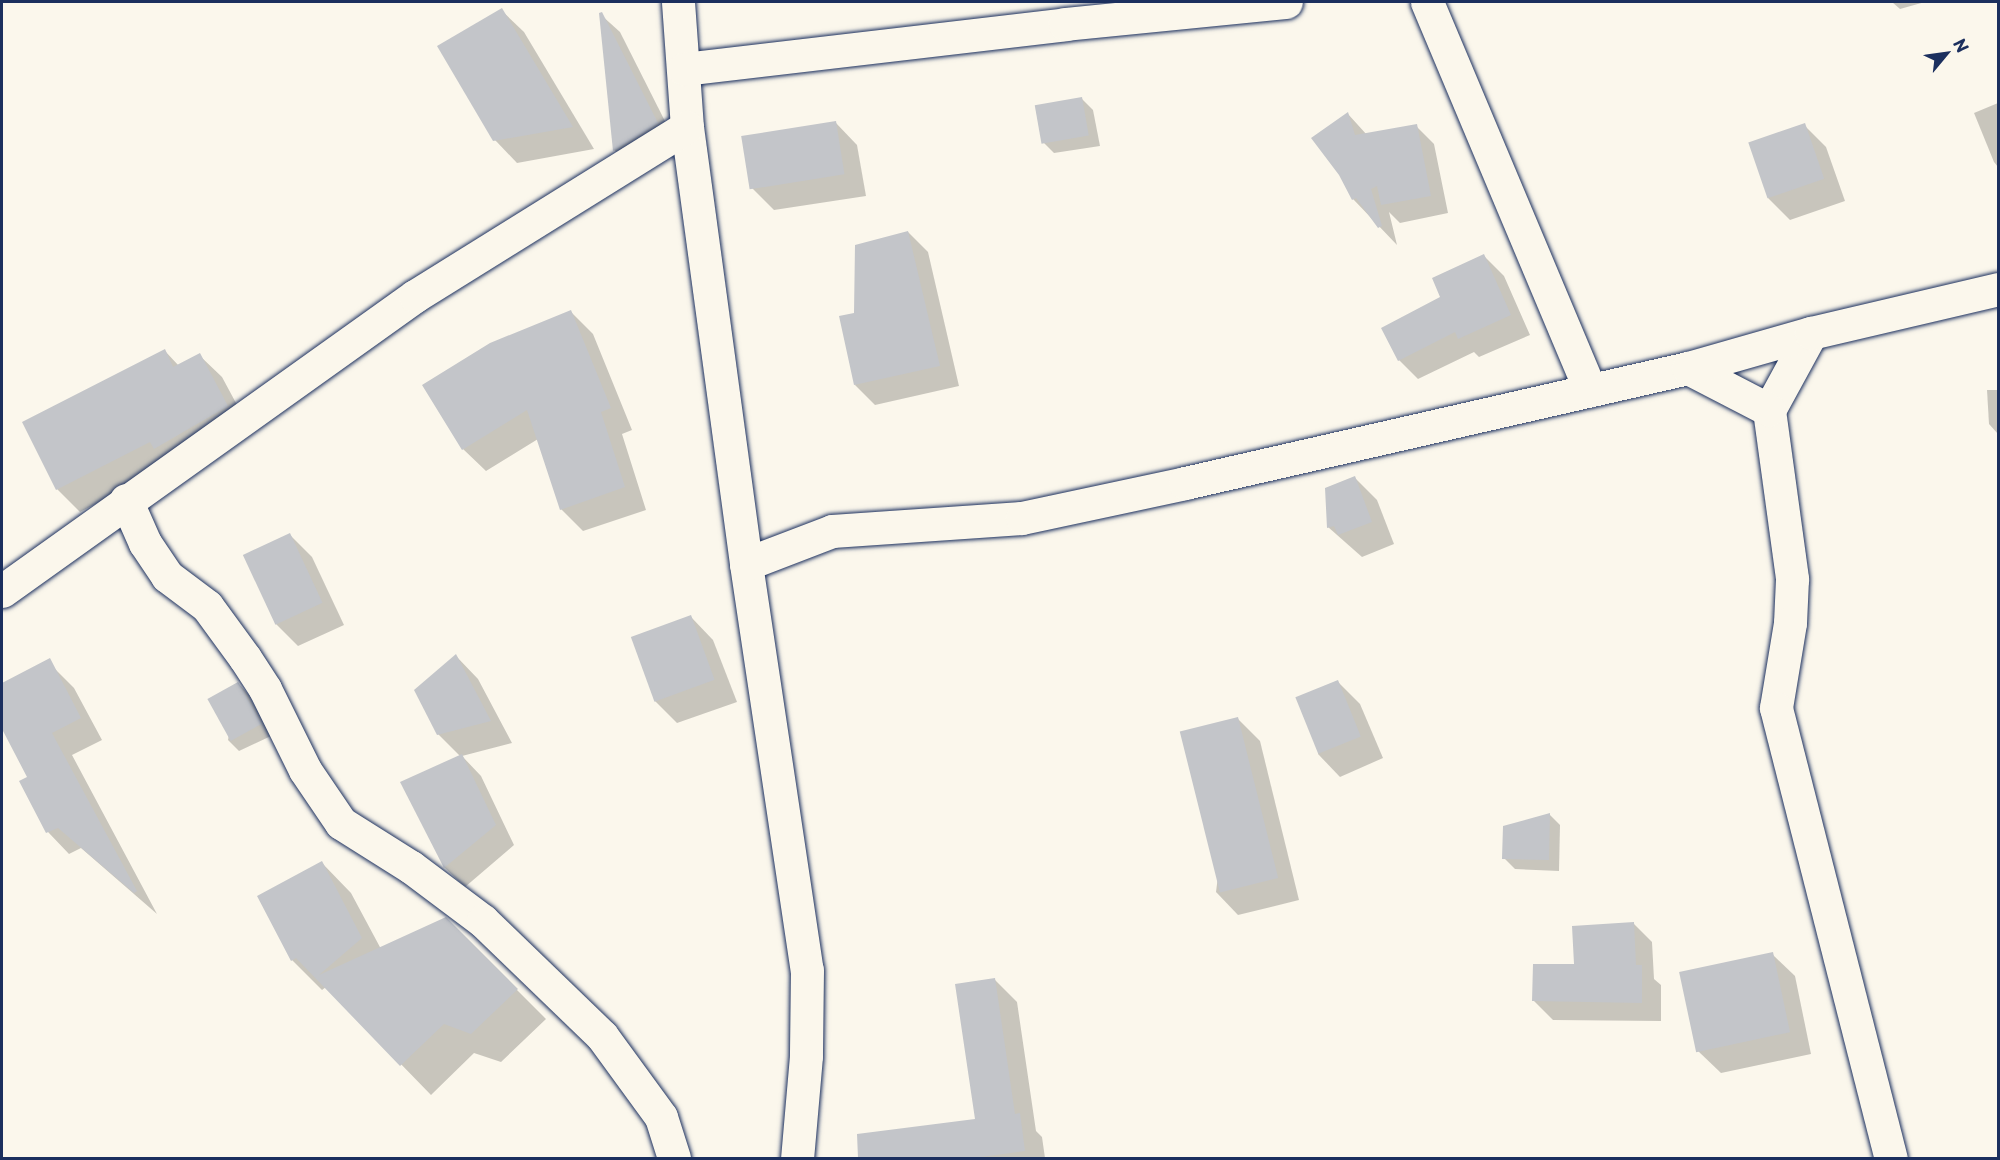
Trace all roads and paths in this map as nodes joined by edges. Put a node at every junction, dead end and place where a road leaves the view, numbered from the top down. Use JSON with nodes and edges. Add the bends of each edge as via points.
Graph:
{"nodes":[{"id":1,"x":678,"y":2,"type":"edge"},
{"id":2,"x":1286,"y":2,"type":"edge"},
{"id":3,"x":1427,"y":2,"type":"edge"},
{"id":4,"x":684,"y":69,"type":"junction"},
{"id":5,"x":687,"y":127,"type":"junction"},
{"id":6,"x":1998,"y":289,"type":"edge"},
{"id":7,"x":1811,"y":333,"type":"junction"},
{"id":8,"x":1688,"y":368,"type":"junction"},
{"id":9,"x":1590,"y":390,"type":"junction"},
{"id":10,"x":1769,"y":410,"type":"junction"},
{"id":11,"x":126,"y":500,"type":"junction"},
{"id":12,"x":747,"y":564,"type":"junction"},
{"id":13,"x":2,"y":591,"type":"edge"},
{"id":14,"x":674,"y":1158,"type":"edge"},
{"id":15,"x":797,"y":1158,"type":"edge"},
{"id":16,"x":1891,"y":1158,"type":"edge"}],
"edges":[{"from":1,"to":4,"type":"street"},
{"from":2,"to":4,"type":"street"},
{"from":3,"to":9,"type":"street"},
{"from":4,"to":5,"type":"street"},
{"from":5,"to":11,"type":"street","via":[[415,296]]},
{"from":5,"to":12,"type":"street"},
{"from":6,"to":7,"type":"street"},
{"from":7,"to":8,"type":"street"},
{"from":7,"to":10,"type":"street"},
{"from":8,"to":9,"type":"street"},
{"from":8,"to":10,"type":"street"},
{"from":9,"to":12,"type":"street","via":[[1022,518],[832,531]]},
{"from":10,"to":16,"type":"street","via":[[1792,579],[1790,623],[1776,708]]},
{"from":11,"to":13,"type":"street"},
{"from":11,"to":14,"type":"street","via":[[145,543],[167,576],[207,606],[245,658],[305,770],[341,823],[411,867],[483,921],[602,1036],[661,1118]]},
{"from":12,"to":15,"type":"street","via":[[807,970],[806,1056]]}]}
